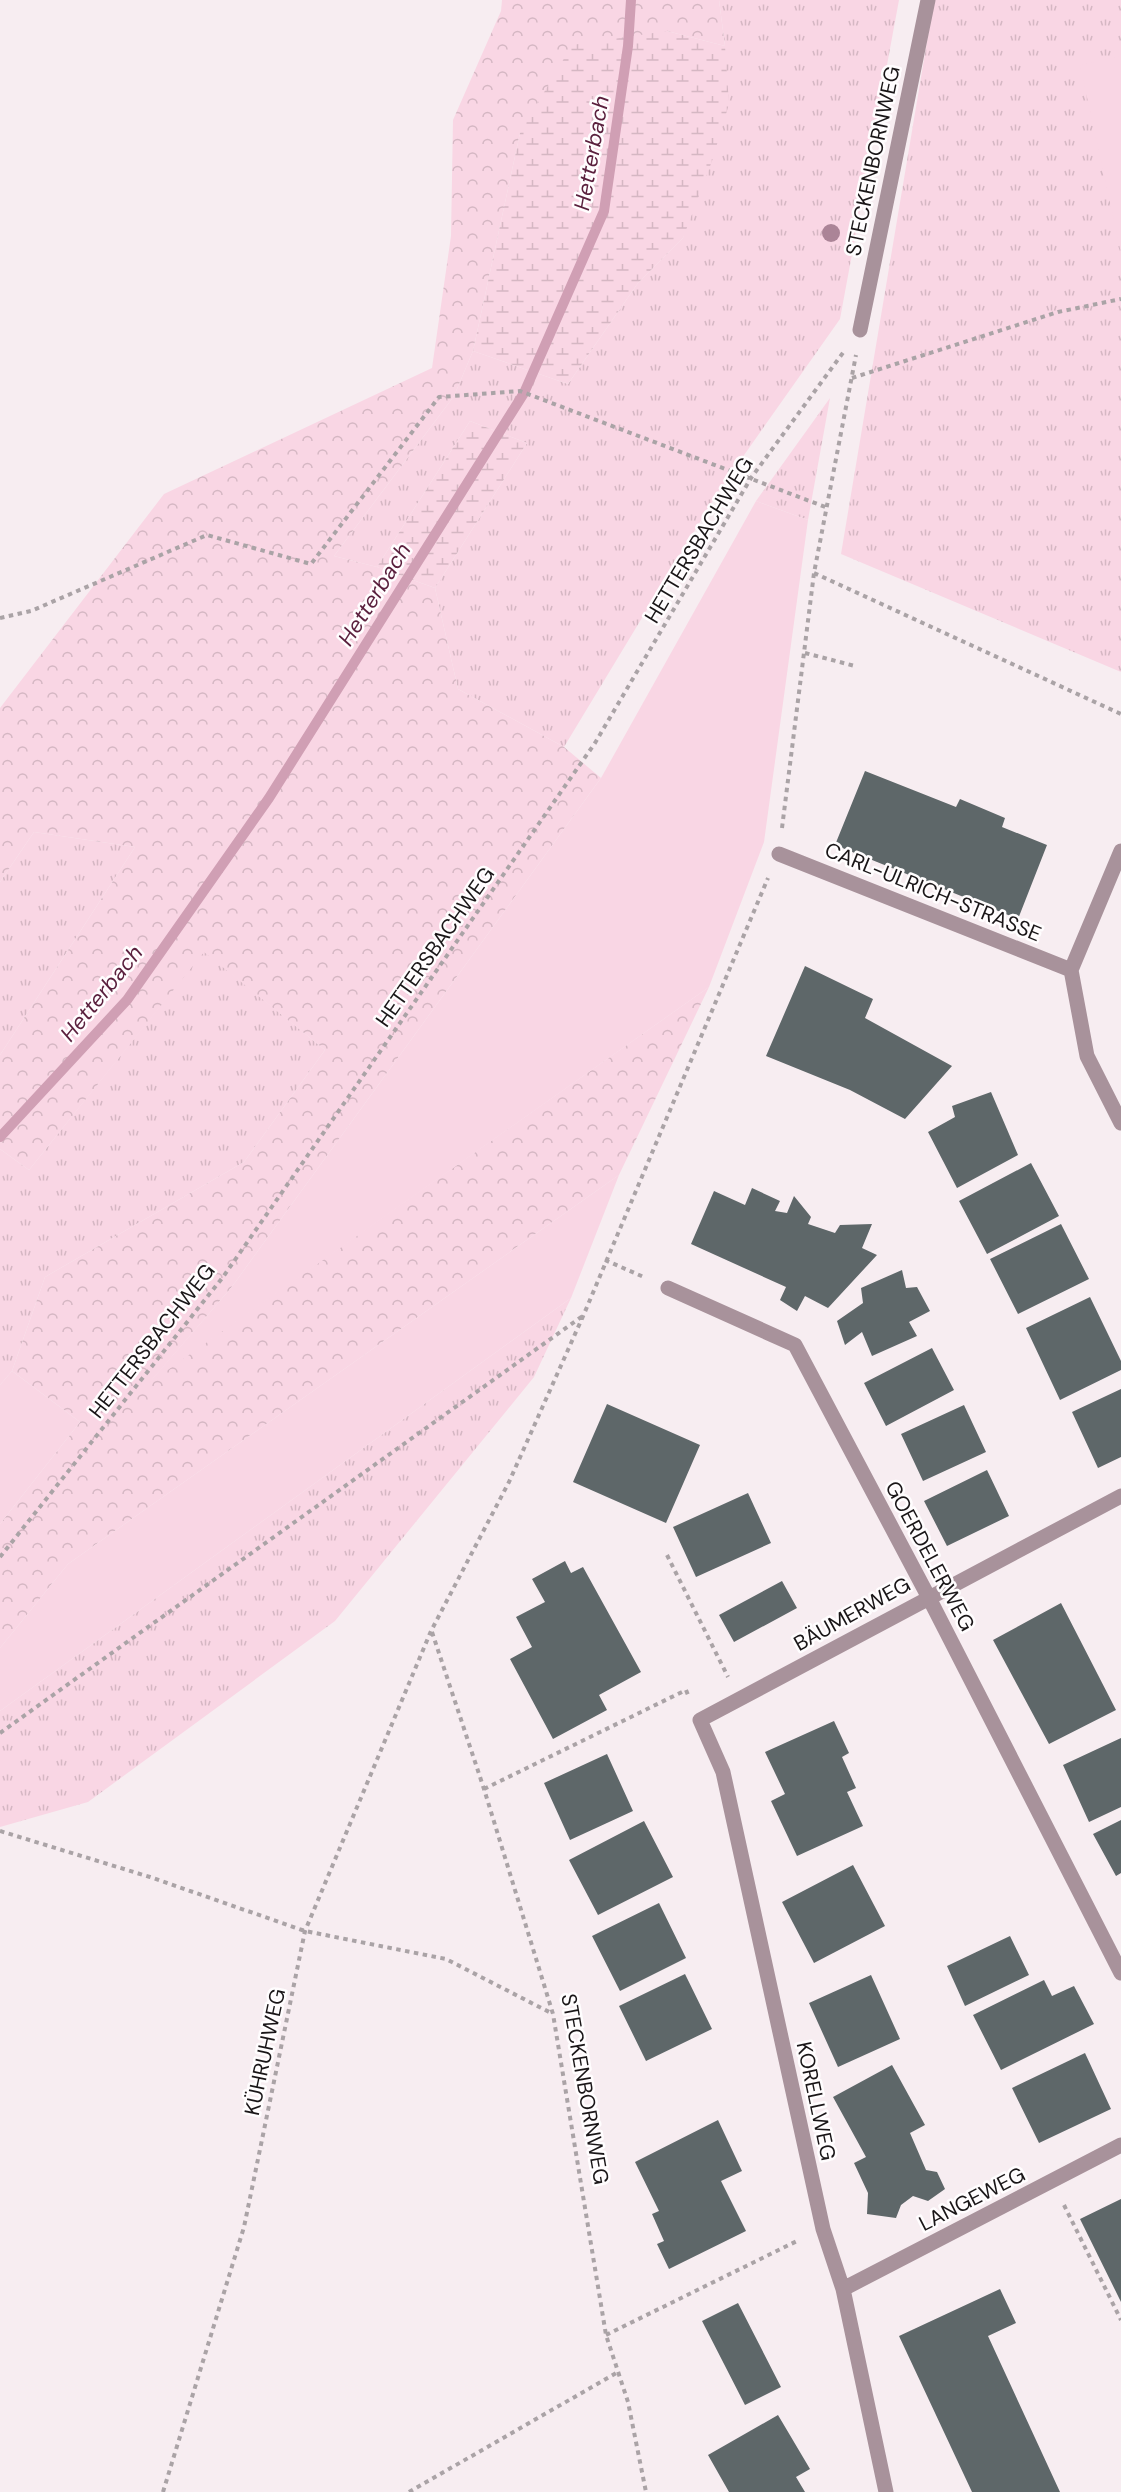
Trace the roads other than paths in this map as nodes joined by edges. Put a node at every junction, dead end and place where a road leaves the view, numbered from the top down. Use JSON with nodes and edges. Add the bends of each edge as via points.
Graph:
{"nodes":[{"id":1,"x":928,"y":0,"type":"edge"},
{"id":2,"x":860,"y":330,"type":"road end"},
{"id":3,"x":1121,"y":851,"type":"edge"},
{"id":4,"x":779,"y":854,"type":"road end"},
{"id":5,"x":1071,"y":970,"type":"junction"},
{"id":6,"x":1121,"y":1123,"type":"edge"},
{"id":7,"x":668,"y":1288,"type":"road end"},
{"id":8,"x":1121,"y":1496,"type":"edge"},
{"id":9,"x":928,"y":1596,"type":"junction"},
{"id":10,"x":700,"y":1720,"type":"joint"},
{"id":11,"x":1121,"y":1972,"type":"edge"},
{"id":12,"x":1121,"y":2145,"type":"edge"},
{"id":13,"x":843,"y":2289,"type":"junction"},
{"id":14,"x":886,"y":2492,"type":"edge"}],
"edges":[{"from":1,"to":2,"type":"street","name":"STECKENBORNWEG"},
{"from":3,"to":5,"type":"street"},
{"from":4,"to":5,"type":"street","name":"CARL-ULRICH-STRASSE"},
{"from":5,"to":6,"type":"street","via":[[1087,1056]]},
{"from":7,"to":9,"type":"street","name":"GOERDELERWEG","via":[[795,1345]]},
{"from":8,"to":9,"type":"street","name":"BÄUMERWEG"},
{"from":9,"to":10,"type":"street","name":"BÄUMERWEG"},
{"from":9,"to":11,"type":"street","name":"GOERDELERWEG"},
{"from":10,"to":13,"type":"street","name":"KORELLWEG","via":[[723,1772],[823,2229]]},
{"from":12,"to":13,"type":"street","name":"LANGEWEG"},
{"from":13,"to":14,"type":"street","name":"KORELLWEG"}]}
